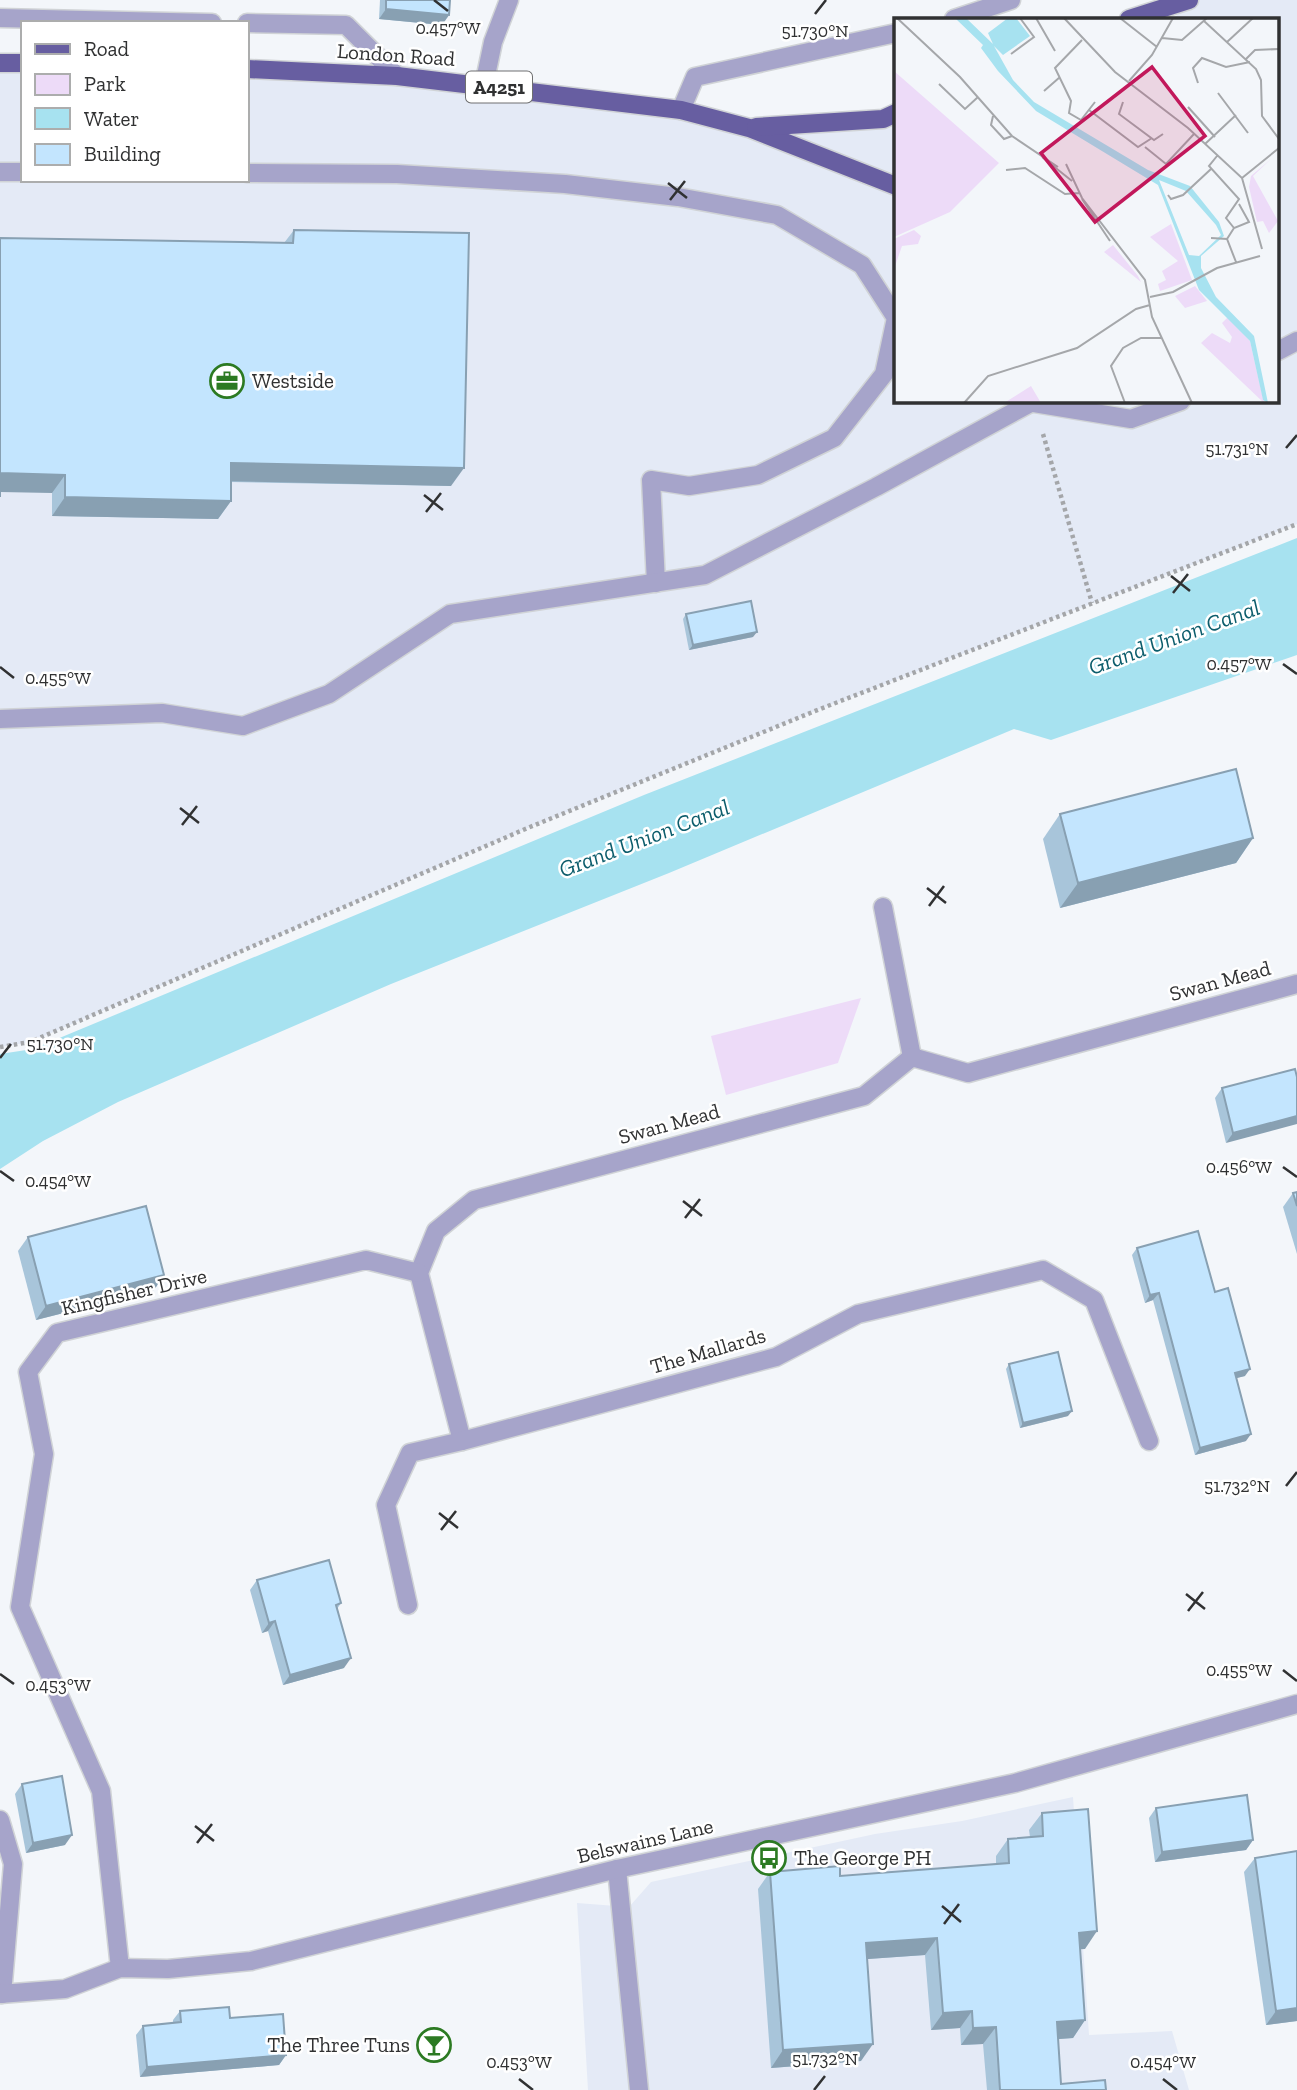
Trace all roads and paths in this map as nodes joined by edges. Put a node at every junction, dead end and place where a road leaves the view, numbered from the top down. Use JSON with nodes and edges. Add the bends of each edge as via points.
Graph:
{"nodes":[{"id":1,"x":509,"y":0,"type":"edge"},
{"id":2,"x":1011,"y":0,"type":"edge"},
{"id":3,"x":1190,"y":0,"type":"edge"},
{"id":4,"x":957,"y":18,"type":"edge"},
{"id":5,"x":1132,"y":18,"type":"edge"},
{"id":6,"x":1174,"y":18,"type":"edge"},
{"id":7,"x":0,"y":19,"type":"edge"},
{"id":8,"x":106,"y":21,"type":"edge"},
{"id":9,"x":248,"y":23,"type":"edge"},
{"id":10,"x":894,"y":33,"type":"edge"},
{"id":11,"x":0,"y":63,"type":"edge"},
{"id":12,"x":21,"y":63,"type":"edge"},
{"id":13,"x":248,"y":69,"type":"edge"},
{"id":14,"x":397,"y":76,"type":"junction"},
{"id":15,"x":484,"y":85,"type":"junction"},
{"id":16,"x":681,"y":110,"type":"junction"},
{"id":17,"x":894,"y":114,"type":"edge"},
{"id":18,"x":748,"y":128,"type":"junction"},
{"id":19,"x":0,"y":172,"type":"edge"},
{"id":20,"x":21,"y":172,"type":"edge"},
{"id":21,"x":248,"y":173,"type":"edge"},
{"id":22,"x":894,"y":185,"type":"edge"},
{"id":23,"x":894,"y":315,"type":"edge"},
{"id":24,"x":894,"y":327,"type":"edge"},
{"id":25,"x":1297,"y":341,"type":"edge"},
{"id":26,"x":1280,"y":350,"type":"edge"},
{"id":27,"x":1034,"y":402,"type":"edge"},
{"id":28,"x":1178,"y":402,"type":"edge"},
{"id":29,"x":1297,"y":524,"type":"edge"},
{"id":30,"x":656,"y":583,"type":"junction"},
{"id":31,"x":1092,"y":604,"type":"junction"},
{"id":32,"x":0,"y":719,"type":"edge"},
{"id":33,"x":883,"y":907,"type":"dead end"},
{"id":34,"x":1297,"y":984,"type":"edge"},
{"id":35,"x":0,"y":1046,"type":"edge"},
{"id":36,"x":912,"y":1057,"type":"junction"},
{"id":37,"x":419,"y":1273,"type":"junction"},
{"id":38,"x":462,"y":1441,"type":"junction"},
{"id":39,"x":1149,"y":1441,"type":"dead end"},
{"id":40,"x":408,"y":1605,"type":"dead end"},
{"id":41,"x":1297,"y":1704,"type":"edge"},
{"id":42,"x":0,"y":1820,"type":"edge"},
{"id":43,"x":617,"y":1869,"type":"junction"},
{"id":44,"x":120,"y":1968,"type":"junction"},
{"id":45,"x":1,"y":1994,"type":"edge"},
{"id":46,"x":639,"y":2090,"type":"edge"}],
"edges":[{"from":1,"to":15,"type":"street"},
{"from":2,"to":4,"type":"street"},
{"from":3,"to":5,"type":"main road"},
{"from":3,"to":6,"type":"main road"},
{"from":7,"to":8,"type":"street"},
{"from":9,"to":14,"type":"street","via":[[346,25]]},
{"from":10,"to":16,"type":"street","via":[[695,77]]},
{"from":11,"to":12,"type":"main road"},
{"from":13,"to":14,"type":"main road","name":"London Road","number":"A4251"},
{"from":14,"to":15,"type":"main road","name":"London Road","number":"A4251"},
{"from":15,"to":16,"type":"main road","name":"London Road","number":"A4251"},
{"from":16,"to":18,"type":"main road","name":"London Road","number":"A4251"},
{"from":17,"to":18,"type":"main road","name":"London Road","number":"A4251","via":[[883,119]]},
{"from":18,"to":22,"type":"main road","name":"London Road","number":"A4251"},
{"from":19,"to":20,"type":"street"},
{"from":21,"to":23,"type":"street","via":[[397,174],[565,184],[777,215],[862,265]]},
{"from":24,"to":30,"type":"street","via":[[884,374],[834,438],[758,475],[689,486],[651,480]]},
{"from":25,"to":26,"type":"street"},
{"from":27,"to":28,"type":"street","via":[[1131,419]]},
{"from":27,"to":30,"type":"street","via":[[705,575]]},
{"from":27,"to":31,"type":"path"},
{"from":29,"to":31,"type":"path"},
{"from":30,"to":32,"type":"street","via":[[450,614],[329,694],[243,726],[162,713]]},
{"from":31,"to":35,"type":"path","via":[[530,827],[30,1042]]},
{"from":33,"to":36,"type":"street"},
{"from":34,"to":36,"type":"street","name":"Swan Mead","via":[[968,1073]]},
{"from":36,"to":37,"type":"street","name":"Swan Mead","via":[[864,1097],[474,1200],[436,1231]]},
{"from":37,"to":38,"type":"street"},
{"from":37,"to":44,"type":"street","name":"Kingfisher Drive","via":[[366,1260],[57,1333],[28,1373],[44,1454],[20,1607],[102,1791]]},
{"from":38,"to":39,"type":"street","name":"The Mallards","via":[[776,1357],[858,1314],[1043,1270],[1094,1300]]},
{"from":38,"to":40,"type":"street","name":"The Mallards","via":[[410,1453],[386,1505]]},
{"from":41,"to":43,"type":"street","name":"Belswains Lane","via":[[1015,1783]]},
{"from":42,"to":45,"type":"street","via":[[13,1864]]},
{"from":43,"to":44,"type":"street","name":"Belswains Lane","via":[[251,1961],[168,1969]]},
{"from":43,"to":46,"type":"street"},
{"from":44,"to":45,"type":"street","name":"Belswains Lane","via":[[65,1989]]}]}
